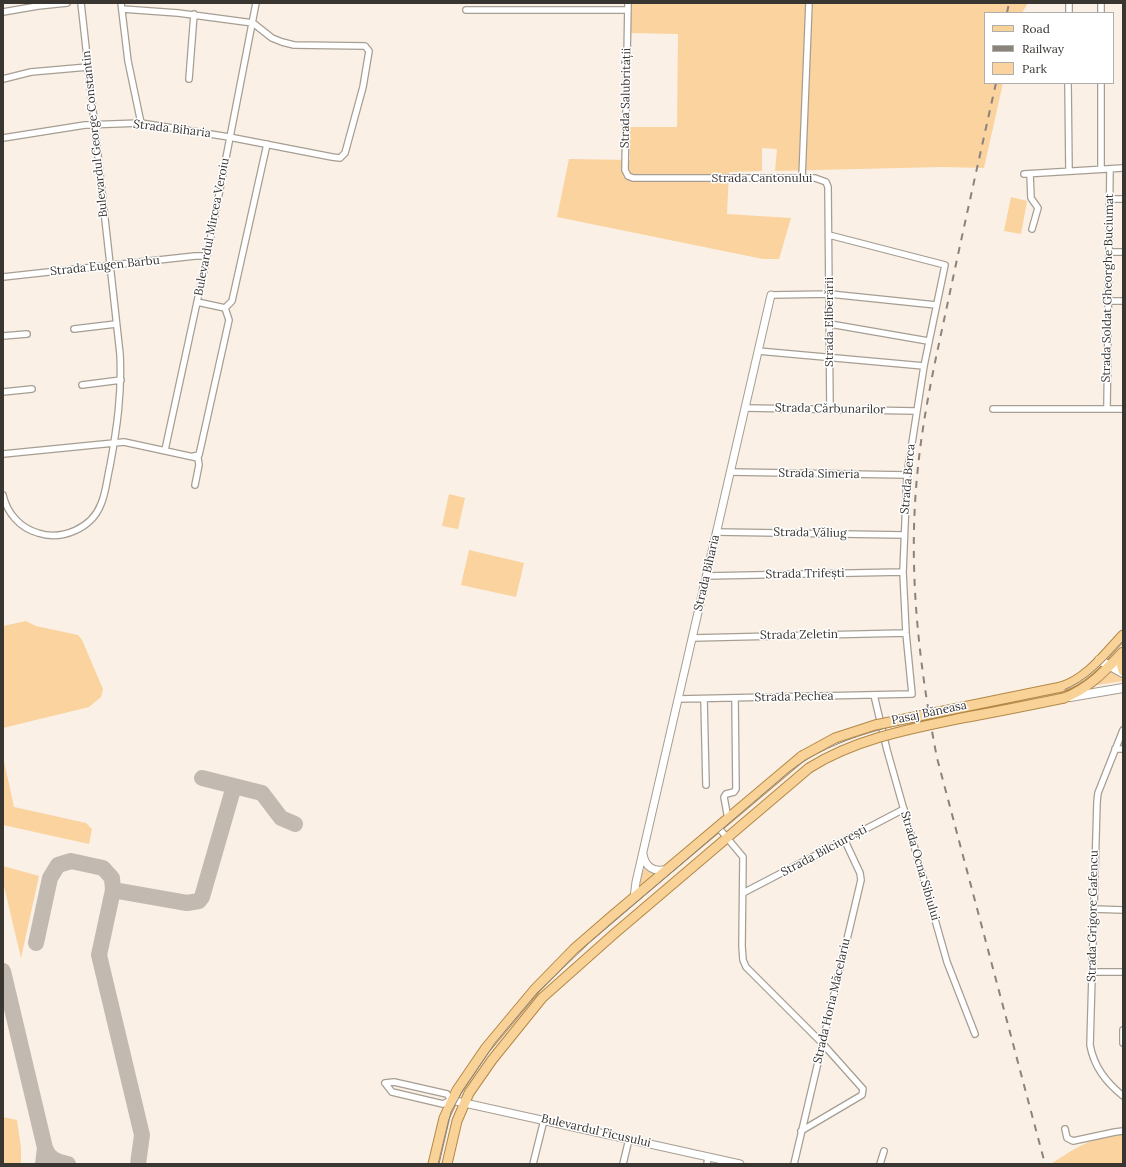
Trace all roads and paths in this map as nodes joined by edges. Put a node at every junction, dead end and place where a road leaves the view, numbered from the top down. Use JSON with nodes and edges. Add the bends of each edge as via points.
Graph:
{"nodes":[{"id":1,"x":67,"y":3,"type":"edge"},
{"id":2,"x":81,"y":3,"type":"edge"},
{"id":3,"x":256,"y":3,"type":"edge"},
{"id":4,"x":628,"y":3,"type":"edge"},
{"id":5,"x":809,"y":3,"type":"edge"},
{"id":6,"x":121,"y":6,"type":"edge"},
{"id":7,"x":466,"y":10,"type":"dead end"},
{"id":8,"x":628,"y":10,"type":"junction"},
{"id":9,"x":3,"y":12,"type":"edge"},
{"id":10,"x":194,"y":14,"type":"junction"},
{"id":11,"x":253,"y":23,"type":"junction"},
{"id":12,"x":88,"y":67,"type":"junction"},
{"id":13,"x":189,"y":78,"type":"dead end"},
{"id":14,"x":3,"y":79,"type":"edge"},
{"id":15,"x":1068,"y":84,"type":"edge"},
{"id":16,"x":1101,"y":84,"type":"edge"},
{"id":17,"x":93,"y":124,"type":"junction"},
{"id":18,"x":141,"y":124,"type":"junction"},
{"id":19,"x":229,"y":137,"type":"junction"},
{"id":20,"x":3,"y":138,"type":"edge"},
{"id":21,"x":267,"y":144,"type":"junction"},
{"id":22,"x":1123,"y":168,"type":"edge"},
{"id":23,"x":1101,"y":169,"type":"junction"},
{"id":24,"x":1110,"y":169,"type":"junction"},
{"id":25,"x":1069,"y":171,"type":"junction"},
{"id":26,"x":802,"y":178,"type":"junction"},
{"id":27,"x":644,"y":179,"type":"joint"},
{"id":28,"x":1110,"y":199,"type":"junction"},
{"id":29,"x":1123,"y":199,"type":"edge"},
{"id":30,"x":1032,"y":229,"type":"dead end"},
{"id":31,"x":829,"y":235,"type":"junction"},
{"id":32,"x":1109,"y":252,"type":"junction"},
{"id":33,"x":1123,"y":252,"type":"edge"},
{"id":34,"x":207,"y":256,"type":"junction"},
{"id":35,"x":109,"y":265,"type":"junction"},
{"id":36,"x":3,"y":277,"type":"edge"},
{"id":37,"x":830,"y":294,"type":"junction"},
{"id":38,"x":771,"y":295,"type":"joint"},
{"id":39,"x":1108,"y":301,"type":"junction"},
{"id":40,"x":1123,"y":301,"type":"edge"},
{"id":41,"x":197,"y":302,"type":"junction"},
{"id":42,"x":936,"y":305,"type":"junction"},
{"id":43,"x":224,"y":308,"type":"junction"},
{"id":44,"x":116,"y":324,"type":"junction"},
{"id":45,"x":830,"y":324,"type":"junction"},
{"id":46,"x":74,"y":329,"type":"dead end"},
{"id":47,"x":27,"y":334,"type":"dead end"},
{"id":48,"x":3,"y":336,"type":"edge"},
{"id":49,"x":928,"y":341,"type":"junction"},
{"id":50,"x":758,"y":351,"type":"junction"},
{"id":51,"x":830,"y":357,"type":"junction"},
{"id":52,"x":924,"y":366,"type":"junction"},
{"id":53,"x":121,"y":380,"type":"junction"},
{"id":54,"x":82,"y":384,"type":"dead end"},
{"id":55,"x":32,"y":389,"type":"dead end"},
{"id":56,"x":3,"y":392,"type":"edge"},
{"id":57,"x":745,"y":408,"type":"junction"},
{"id":58,"x":1107,"y":408,"type":"junction"},
{"id":59,"x":830,"y":409,"type":"junction"},
{"id":60,"x":993,"y":409,"type":"dead end"},
{"id":61,"x":1123,"y":409,"type":"edge"},
{"id":62,"x":916,"y":411,"type":"junction"},
{"id":63,"x":114,"y":443,"type":"junction"},
{"id":64,"x":166,"y":450,"type":"junction"},
{"id":65,"x":3,"y":454,"type":"edge"},
{"id":66,"x":194,"y":456,"type":"junction"},
{"id":67,"x":730,"y":472,"type":"junction"},
{"id":68,"x":907,"y":475,"type":"junction"},
{"id":69,"x":195,"y":485,"type":"dead end"},
{"id":70,"x":3,"y":495,"type":"edge"},
{"id":71,"x":716,"y":532,"type":"junction"},
{"id":72,"x":904,"y":535,"type":"junction"},
{"id":73,"x":903,"y":572,"type":"junction"},
{"id":74,"x":706,"y":576,"type":"junction"},
{"id":75,"x":906,"y":633,"type":"junction"},
{"id":76,"x":1123,"y":635,"type":"edge"},
{"id":77,"x":692,"y":638,"type":"junction"},
{"id":78,"x":1122,"y":653,"type":"edge"},
{"id":79,"x":1099,"y":660,"type":"junction"},
{"id":80,"x":1109,"y":666,"type":"junction"},
{"id":81,"x":1123,"y":672,"type":"edge"},
{"id":82,"x":1123,"y":688,"type":"edge"},
{"id":83,"x":910,"y":695,"type":"joint"},
{"id":84,"x":874,"y":696,"type":"junction"},
{"id":85,"x":735,"y":698,"type":"junction"},
{"id":86,"x":1064,"y":698,"type":"junction"},
{"id":87,"x":678,"y":699,"type":"junction"},
{"id":88,"x":704,"y":699,"type":"junction"},
{"id":89,"x":1123,"y":730,"type":"edge"},
{"id":90,"x":1114,"y":749,"type":"junction"},
{"id":91,"x":1123,"y":750,"type":"edge"},
{"id":92,"x":706,"y":785,"type":"dead end"},
{"id":93,"x":904,"y":808,"type":"junction"},
{"id":94,"x":728,"y":819,"type":"junction"},
{"id":95,"x":718,"y":827,"type":"junction"},
{"id":96,"x":727,"y":838,"type":"junction"},
{"id":97,"x":844,"y":841,"type":"junction"},
{"id":98,"x":643,"y":850,"type":"junction"},
{"id":99,"x":668,"y":869,"type":"junction"},
{"id":100,"x":743,"y":893,"type":"junction"},
{"id":101,"x":634,"y":898,"type":"junction"},
{"id":102,"x":1093,"y":910,"type":"junction"},
{"id":103,"x":1123,"y":910,"type":"edge"},
{"id":104,"x":1092,"y":972,"type":"junction"},
{"id":105,"x":1123,"y":972,"type":"edge"},
{"id":106,"x":1123,"y":1030,"type":"edge"},
{"id":107,"x":975,"y":1034,"type":"dead end"},
{"id":108,"x":822,"y":1043,"type":"junction"},
{"id":109,"x":1123,"y":1043,"type":"edge"},
{"id":110,"x":1123,"y":1096,"type":"edge"},
{"id":111,"x":451,"y":1100,"type":"junction"},
{"id":112,"x":464,"y":1102,"type":"junction"},
{"id":113,"x":544,"y":1120,"type":"junction"},
{"id":114,"x":1065,"y":1129,"type":"dead end"},
{"id":115,"x":801,"y":1131,"type":"junction"},
{"id":116,"x":1123,"y":1131,"type":"edge"},
{"id":117,"x":629,"y":1139,"type":"junction"},
{"id":118,"x":884,"y":1151,"type":"dead end"},
{"id":119,"x":708,"y":1160,"type":"edge"},
{"id":120,"x":433,"y":1164,"type":"edge"},
{"id":121,"x":447,"y":1164,"type":"edge"},
{"id":122,"x":533,"y":1164,"type":"edge"},
{"id":123,"x":623,"y":1164,"type":"edge"},
{"id":124,"x":740,"y":1164,"type":"edge"},
{"id":125,"x":794,"y":1164,"type":"edge"},
{"id":126,"x":880,"y":1164,"type":"edge"}],
"edges":[{"from":1,"to":9,"type":"street"},
{"from":2,"to":12,"type":"street","name":"Bulevardul George Constantin"},
{"from":3,"to":11,"type":"street","name":"Bulevardul Mircea Veroiu"},
{"from":4,"to":8,"type":"street","name":"Strada Salubrității"},
{"from":5,"to":26,"type":"street"},
{"from":6,"to":10,"type":"street"},
{"from":6,"to":18,"type":"street","via":[[129,67]]},
{"from":7,"to":8,"type":"street"},
{"from":8,"to":27,"type":"street","name":"Strada Salubrității","via":[[625,170],[628,176]]},
{"from":10,"to":11,"type":"street"},
{"from":10,"to":13,"type":"street"},
{"from":11,"to":19,"type":"street","name":"Bulevardul Mircea Veroiu"},
{"from":11,"to":21,"type":"street","name":"Strada Biharia","via":[[272,38],[294,45],[364,46],[369,51],[347,150],[340,158]]},
{"from":12,"to":14,"type":"street","via":[[31,72]]},
{"from":12,"to":17,"type":"street","name":"Bulevardul George Constantin"},
{"from":15,"to":25,"type":"street"},
{"from":16,"to":23,"type":"street"},
{"from":17,"to":18,"type":"street","name":"Strada Biharia"},
{"from":17,"to":20,"type":"street","name":"Strada Biharia"},
{"from":17,"to":35,"type":"street","name":"Bulevardul George Constantin"},
{"from":18,"to":19,"type":"street","name":"Strada Biharia"},
{"from":19,"to":21,"type":"street","name":"Strada Biharia"},
{"from":19,"to":34,"type":"street","name":"Bulevardul Mircea Veroiu"},
{"from":21,"to":43,"type":"street","via":[[232,301]]},
{"from":22,"to":24,"type":"street"},
{"from":23,"to":24,"type":"street"},
{"from":23,"to":25,"type":"street"},
{"from":24,"to":28,"type":"street","name":"Strada Soldat Gheorghe Buciumat"},
{"from":25,"to":30,"type":"street","via":[[1027,174],[1032,198],[1038,208]]},
{"from":26,"to":27,"type":"street","name":"Strada Cantonului"},
{"from":26,"to":31,"type":"street","name":"Strada Cantonului","via":[[821,179],[826,182]]},
{"from":28,"to":29,"type":"street"},
{"from":28,"to":32,"type":"street","name":"Strada Soldat Gheorghe Buciumat"},
{"from":31,"to":37,"type":"street","name":"Strada Eliberării"},
{"from":31,"to":42,"type":"street","name":"Strada Berca","via":[[945,264]]},
{"from":32,"to":33,"type":"street"},
{"from":32,"to":39,"type":"street","name":"Strada Soldat Gheorghe Buciumat"},
{"from":34,"to":35,"type":"street","name":"Strada Eugen Barbu"},
{"from":34,"to":41,"type":"street","name":"Bulevardul Mircea Veroiu"},
{"from":35,"to":36,"type":"street","name":"Strada Eugen Barbu"},
{"from":35,"to":44,"type":"street","name":"Bulevardul George Constantin"},
{"from":37,"to":38,"type":"street"},
{"from":37,"to":42,"type":"street"},
{"from":37,"to":45,"type":"street","name":"Strada Eliberării"},
{"from":38,"to":50,"type":"street","name":"Strada Biharia"},
{"from":39,"to":40,"type":"street"},
{"from":39,"to":58,"type":"street","name":"Strada Soldat Gheorghe Buciumat"},
{"from":41,"to":43,"type":"street"},
{"from":41,"to":64,"type":"street","name":"Bulevardul Mircea Veroiu"},
{"from":42,"to":49,"type":"street","name":"Strada Berca"},
{"from":43,"to":66,"type":"street","via":[[229,320],[199,455]]},
{"from":44,"to":46,"type":"street"},
{"from":44,"to":53,"type":"street","name":"Bulevardul George Constantin"},
{"from":45,"to":49,"type":"street"},
{"from":45,"to":51,"type":"street","name":"Strada Eliberării"},
{"from":47,"to":48,"type":"street"},
{"from":49,"to":52,"type":"street","name":"Strada Berca"},
{"from":50,"to":51,"type":"street"},
{"from":50,"to":57,"type":"street","name":"Strada Biharia"},
{"from":51,"to":52,"type":"street"},
{"from":51,"to":59,"type":"street","name":"Strada Eliberării"},
{"from":52,"to":62,"type":"street","name":"Strada Berca"},
{"from":53,"to":54,"type":"street"},
{"from":53,"to":63,"type":"street","name":"Bulevardul George Constantin","via":[[120,412]]},
{"from":55,"to":56,"type":"street"},
{"from":57,"to":59,"type":"street","name":"Strada Cărbunarilor"},
{"from":57,"to":67,"type":"street","name":"Strada Biharia"},
{"from":58,"to":60,"type":"street"},
{"from":58,"to":61,"type":"street"},
{"from":59,"to":62,"type":"street","name":"Strada Cărbunarilor"},
{"from":62,"to":68,"type":"street","name":"Strada Berca"},
{"from":63,"to":64,"type":"street","via":[[124,442]]},
{"from":63,"to":65,"type":"street"},
{"from":63,"to":70,"type":"street","name":"Bulevardul George Constantin","via":[[101,505],[94,516],[78,530],[60,536],[33,532],[14,519]]},
{"from":64,"to":66,"type":"street"},
{"from":66,"to":69,"type":"street","via":[[199,461]]},
{"from":67,"to":68,"type":"street","name":"Strada Simeria"},
{"from":67,"to":71,"type":"street","name":"Strada Biharia"},
{"from":68,"to":72,"type":"street","name":"Strada Berca"},
{"from":71,"to":72,"type":"street","name":"Strada Văliug"},
{"from":71,"to":74,"type":"street","name":"Strada Biharia"},
{"from":72,"to":73,"type":"street","name":"Strada Berca"},
{"from":73,"to":74,"type":"street","name":"Strada Trifești"},
{"from":73,"to":75,"type":"street","name":"Strada Berca"},
{"from":74,"to":77,"type":"street","name":"Strada Biharia"},
{"from":75,"to":77,"type":"street","name":"Strada Zeletin"},
{"from":75,"to":83,"type":"street","name":"Strada Berca","via":[[912,691]]},
{"from":76,"to":79,"type":"main road","name":"Pasaj Băneasa"},
{"from":77,"to":87,"type":"street","name":"Strada Biharia"},
{"from":78,"to":80,"type":"main road","name":"Pasaj Băneasa"},
{"from":78,"to":81,"type":"main road"},
{"from":79,"to":80,"type":"main road"},
{"from":79,"to":94,"type":"main road","name":"Pasaj Băneasa","bridge":true,"via":[[1076,680],[1061,687],[870,726],[835,738],[802,756]]},
{"from":80,"to":81,"type":"main road"},
{"from":80,"to":86,"type":"main road","name":"Pasaj Băneasa","via":[[1087,686]]},
{"from":82,"to":86,"type":"main road"},
{"from":83,"to":84,"type":"street","name":"Strada Pechea"},
{"from":84,"to":85,"type":"street","name":"Strada Pechea"},
{"from":84,"to":93,"type":"street","name":"Strada Ocna Sibiului"},
{"from":85,"to":88,"type":"street","name":"Strada Pechea"},
{"from":85,"to":94,"type":"street","via":[[736,789],[724,797]]},
{"from":86,"to":96,"type":"main road","name":"Pasaj Băneasa","bridge":true,"via":[[878,737],[838,752],[809,768]]},
{"from":87,"to":88,"type":"street","name":"Strada Pechea"},
{"from":87,"to":98,"type":"street","name":"Strada Biharia"},
{"from":88,"to":92,"type":"street"},
{"from":89,"to":90,"type":"street","name":"Strada Grigore Gafencu"},
{"from":90,"to":91,"type":"street"},
{"from":90,"to":102,"type":"street","name":"Strada Grigore Gafencu","via":[[1098,793]]},
{"from":93,"to":97,"type":"street","name":"Strada Bilciurești"},
{"from":93,"to":107,"type":"street","name":"Strada Ocna Sibiului","via":[[947,962]]},
{"from":94,"to":95,"type":"main road","name":"Pasaj Băneasa"},
{"from":95,"to":96,"type":"street"},
{"from":95,"to":99,"type":"main road","name":"Pasaj Băneasa"},
{"from":96,"to":100,"type":"street","via":[[743,857]]},
{"from":96,"to":112,"type":"main road","name":"Pasaj Băneasa","via":[[542,998],[492,1060]]},
{"from":97,"to":100,"type":"street","name":"Strada Bilciurești"},
{"from":97,"to":108,"type":"street","name":"Strada Horia Măcelariu","via":[[861,880]]},
{"from":98,"to":99,"type":"street","via":[[644,861],[648,867],[658,871]]},
{"from":98,"to":101,"type":"street","name":"Strada Biharia"},
{"from":99,"to":101,"type":"main road","name":"Pasaj Băneasa"},
{"from":100,"to":108,"type":"street","via":[[742,946],[746,967]]},
{"from":101,"to":111,"type":"main road","name":"Pasaj Băneasa","via":[[574,949],[535,989],[485,1049]]},
{"from":102,"to":103,"type":"street"},
{"from":102,"to":104,"type":"street","name":"Strada Grigore Gafencu"},
{"from":104,"to":105,"type":"street"},
{"from":104,"to":110,"type":"street","name":"Strada Grigore Gafencu","via":[[1092,1055],[1102,1075]]},
{"from":106,"to":109,"type":"street"},
{"from":108,"to":115,"type":"street","name":"Strada Horia Măcelariu"},
{"from":108,"to":115,"type":"street","via":[[864,1092]]},
{"from":111,"to":111,"type":"street","name":"Bulevardul Ficusului","via":[[447,1094],[394,1082],[385,1083],[392,1092],[443,1104]]},
{"from":111,"to":112,"type":"street","name":"Bulevardul Ficusului"},
{"from":111,"to":120,"type":"main road","name":"Pasaj Băneasa"},
{"from":112,"to":113,"type":"street","name":"Bulevardul Ficusului"},
{"from":112,"to":121,"type":"main road","name":"Pasaj Băneasa"},
{"from":113,"to":117,"type":"street","name":"Bulevardul Ficusului"},
{"from":113,"to":122,"type":"street"},
{"from":114,"to":116,"type":"street","via":[[1067,1138],[1073,1141]]},
{"from":115,"to":125,"type":"street","name":"Strada Horia Măcelariu"},
{"from":117,"to":119,"type":"street","name":"Bulevardul Ficusului"},
{"from":117,"to":123,"type":"street"},
{"from":118,"to":126,"type":"street"},
{"from":119,"to":124,"type":"street","name":"Bulevardul Ficusului"}]}
